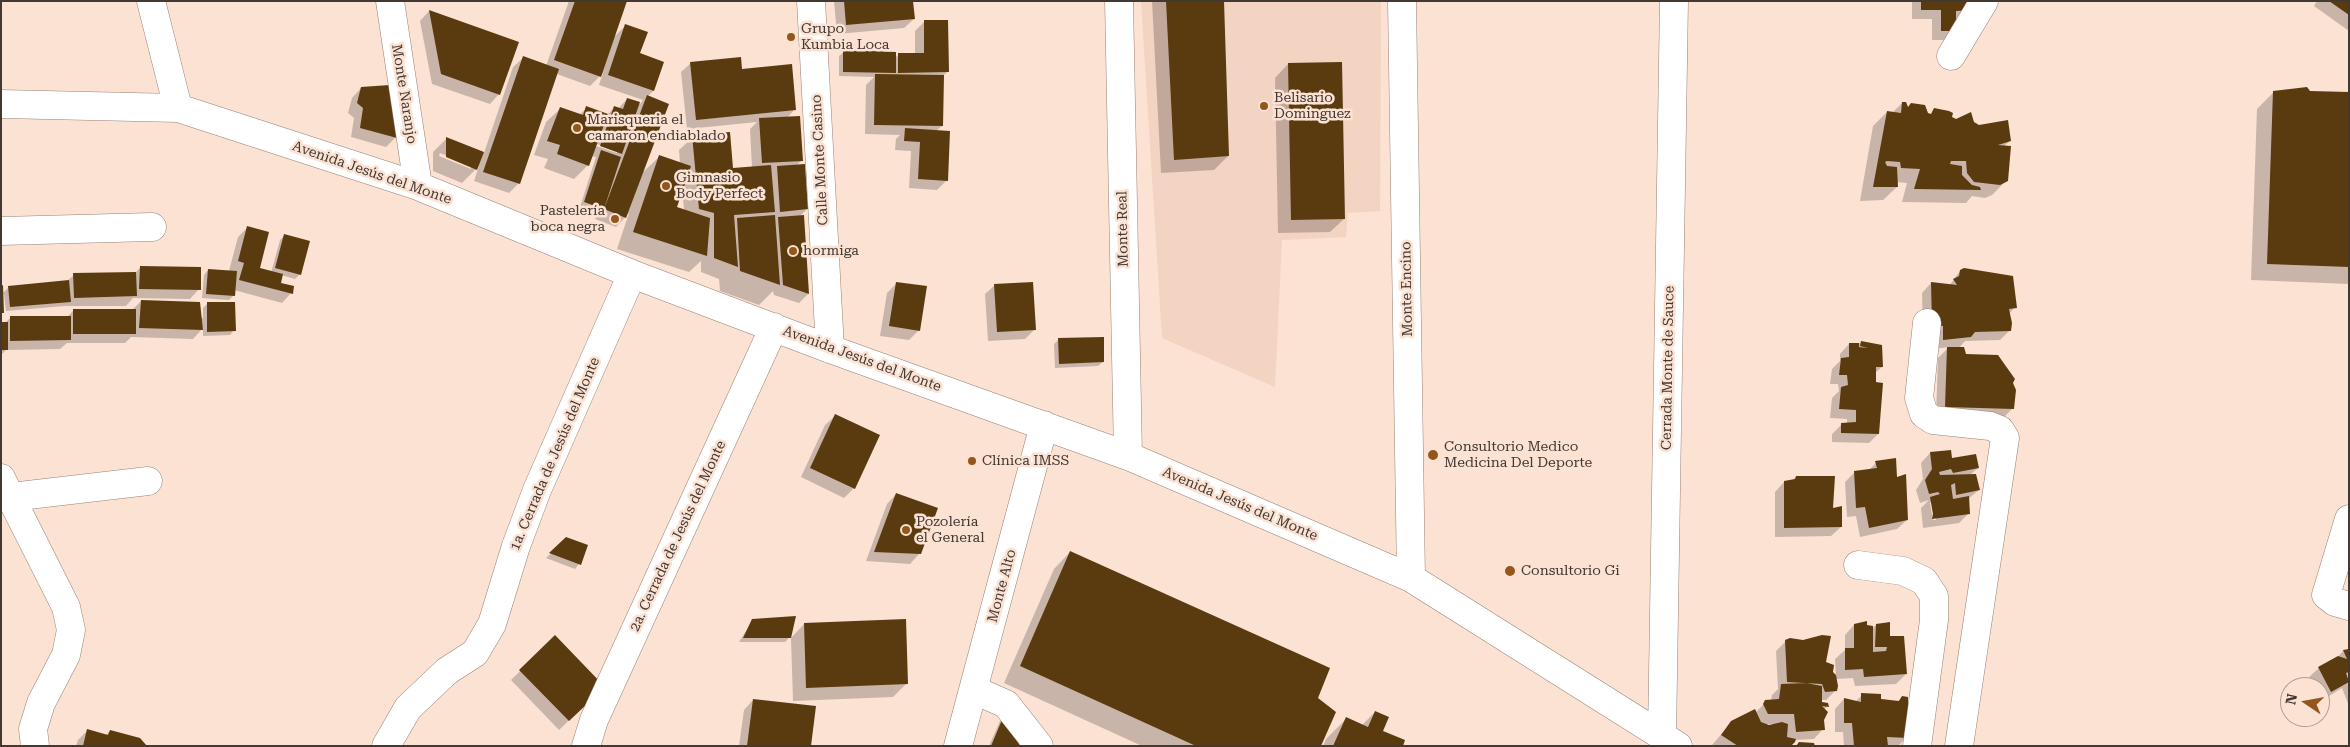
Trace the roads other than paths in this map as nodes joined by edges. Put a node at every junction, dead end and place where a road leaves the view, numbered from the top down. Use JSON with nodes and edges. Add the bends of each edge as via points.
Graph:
{"nodes":[{"id":1,"x":152,"y":1,"type":"edge"},
{"id":2,"x":390,"y":1,"type":"edge"},
{"id":3,"x":811,"y":1,"type":"edge"},
{"id":4,"x":1119,"y":1,"type":"edge"},
{"id":5,"x":1402,"y":1,"type":"edge"},
{"id":6,"x":1674,"y":1,"type":"edge"},
{"id":7,"x":1984,"y":1,"type":"edge"},
{"id":8,"x":1951,"y":56,"type":"dead end"},
{"id":9,"x":1,"y":104,"type":"edge"},
{"id":10,"x":178,"y":108,"type":"junction"},
{"id":11,"x":418,"y":186,"type":"junction"},
{"id":12,"x":152,"y":227,"type":"dead end"},
{"id":13,"x":1,"y":231,"type":"edge"},
{"id":14,"x":632,"y":274,"type":"junction"},
{"id":15,"x":1927,"y":323,"type":"dead end"},
{"id":16,"x":774,"y":327,"type":"junction"},
{"id":17,"x":830,"y":349,"type":"junction"},
{"id":18,"x":1044,"y":425,"type":"junction"},
{"id":19,"x":1128,"y":456,"type":"junction"},
{"id":20,"x":148,"y":481,"type":"dead end"},
{"id":21,"x":6,"y":487,"type":"edge"},
{"id":22,"x":2349,"y":519,"type":"edge"},
{"id":23,"x":1858,"y":565,"type":"dead end"},
{"id":24,"x":1411,"y":578,"type":"junction"},
{"id":25,"x":2349,"y":606,"type":"edge"},
{"id":26,"x":974,"y":690,"type":"junction"},
{"id":27,"x":1670,"y":741,"type":"edge"},
{"id":28,"x":35,"y":746,"type":"edge"},
{"id":29,"x":386,"y":746,"type":"edge"},
{"id":30,"x":586,"y":746,"type":"edge"},
{"id":31,"x":958,"y":746,"type":"edge"},
{"id":32,"x":1040,"y":746,"type":"edge"},
{"id":33,"x":1917,"y":746,"type":"edge"},
{"id":34,"x":1960,"y":746,"type":"edge"}],
"edges":[{"from":1,"to":10,"type":"street"},
{"from":2,"to":11,"type":"street","name":"Monte Naranjo"},
{"from":3,"to":17,"type":"street","name":"Calle Monte Casino"},
{"from":4,"to":19,"type":"street","name":"Monte Real"},
{"from":5,"to":24,"type":"street","name":"Monte Encino"},
{"from":6,"to":27,"type":"street","name":"Cerrada Monte de Sauce"},
{"from":7,"to":8,"type":"street"},
{"from":9,"to":10,"type":"street","name":"Avenida Jesús del Monte"},
{"from":10,"to":11,"type":"street","name":"Avenida Jesús del Monte"},
{"from":11,"to":14,"type":"street","name":"Avenida Jesús del Monte"},
{"from":12,"to":13,"type":"street"},
{"from":14,"to":16,"type":"street","name":"Avenida Jesús del Monte"},
{"from":14,"to":29,"type":"street","name":"1a. Cerrada de Jesús del Monte","via":[[537,490],[492,624],[475,653],[448,671],[408,708]]},
{"from":15,"to":34,"type":"street","via":[[1919,398],[1924,414],[1932,420],[1990,426],[2000,430],[2005,438]]},
{"from":16,"to":17,"type":"street","name":"Avenida Jesús del Monte"},
{"from":16,"to":30,"type":"street","name":"2a. Cerrada de Jesús del Monte","via":[[594,720]]},
{"from":17,"to":18,"type":"street","name":"Avenida Jesús del Monte"},
{"from":18,"to":19,"type":"street","name":"Avenida Jesús del Monte"},
{"from":18,"to":26,"type":"street","name":"Monte Alto"},
{"from":19,"to":24,"type":"street","name":"Avenida Jesús del Monte"},
{"from":20,"to":21,"type":"street"},
{"from":21,"to":28,"type":"street","via":[[66,607],[71,630],[66,655],[41,703],[33,728]]},
{"from":22,"to":25,"type":"street","via":[[2326,595],[2334,602]]},
{"from":23,"to":33,"type":"street","via":[[1903,571],[1924,581],[1934,596],[1934,620]]},
{"from":24,"to":27,"type":"street","name":"Avenida Jesús del Monte"},
{"from":26,"to":31,"type":"street","name":"Monte Alto"},
{"from":26,"to":32,"type":"street","via":[[1006,704]]}]}
